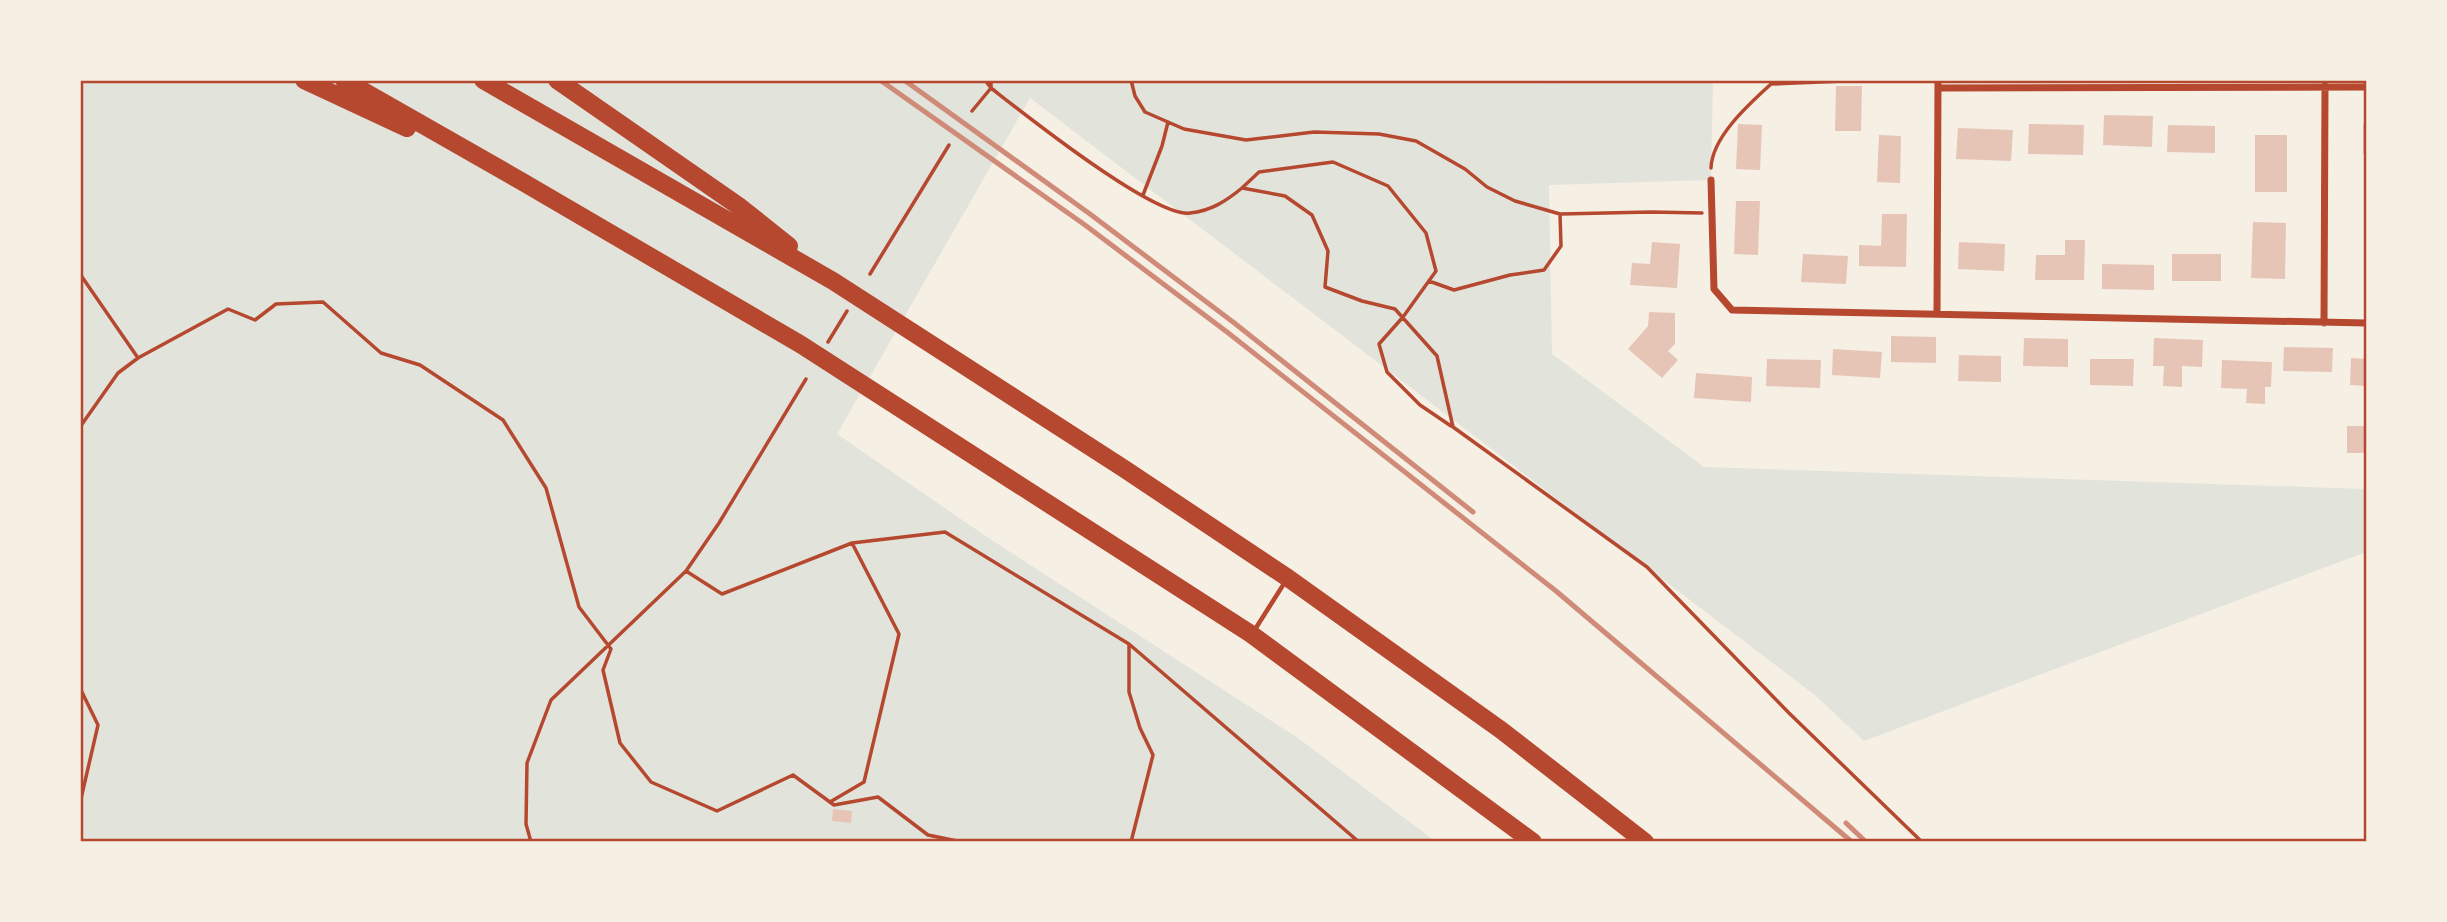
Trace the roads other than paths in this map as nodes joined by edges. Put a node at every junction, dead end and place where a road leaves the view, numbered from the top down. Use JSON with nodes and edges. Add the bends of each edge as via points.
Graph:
{"nodes":[{"id":1,"x":304,"y":80,"type":"edge"},
{"id":2,"x":344,"y":80,"type":"edge"},
{"id":3,"x":484,"y":80,"type":"edge"},
{"id":4,"x":557,"y":80,"type":"edge"},
{"id":5,"x":1938,"y":84,"type":"edge"},
{"id":6,"x":2325,"y":86,"type":"junction"},
{"id":7,"x":2367,"y":87,"type":"edge"},
{"id":8,"x":1711,"y":180,"type":"road end"},
{"id":9,"x":521,"y":181,"type":"junction"},
{"id":10,"x":833,"y":281,"type":"junction"},
{"id":11,"x":1937,"y":313,"type":"junction"},
{"id":12,"x":2324,"y":323,"type":"junction"},
{"id":13,"x":2367,"y":323,"type":"edge"},
{"id":14,"x":1288,"y":578,"type":"junction"},
{"id":15,"x":1251,"y":634,"type":"junction"},
{"id":16,"x":1533,"y":842,"type":"edge"},
{"id":17,"x":1645,"y":842,"type":"edge"}],
"edges":[{"from":1,"to":9,"type":"highway"},
{"from":2,"to":9,"type":"highway"},
{"from":3,"to":10,"type":"highway"},
{"from":4,"to":10,"type":"highway","via":[[740,207]]},
{"from":5,"to":6,"type":"street"},
{"from":5,"to":11,"type":"street"},
{"from":6,"to":7,"type":"street"},
{"from":6,"to":12,"type":"street"},
{"from":8,"to":11,"type":"street","via":[[1714,289],[1732,310]]},
{"from":9,"to":15,"type":"highway","via":[[827,362]]},
{"from":10,"to":14,"type":"highway"},
{"from":11,"to":12,"type":"street"},
{"from":12,"to":13,"type":"street"},
{"from":14,"to":15,"type":"lane"},
{"from":14,"to":17,"type":"highway","via":[[1501,730]]},
{"from":15,"to":16,"type":"highway"}]}
